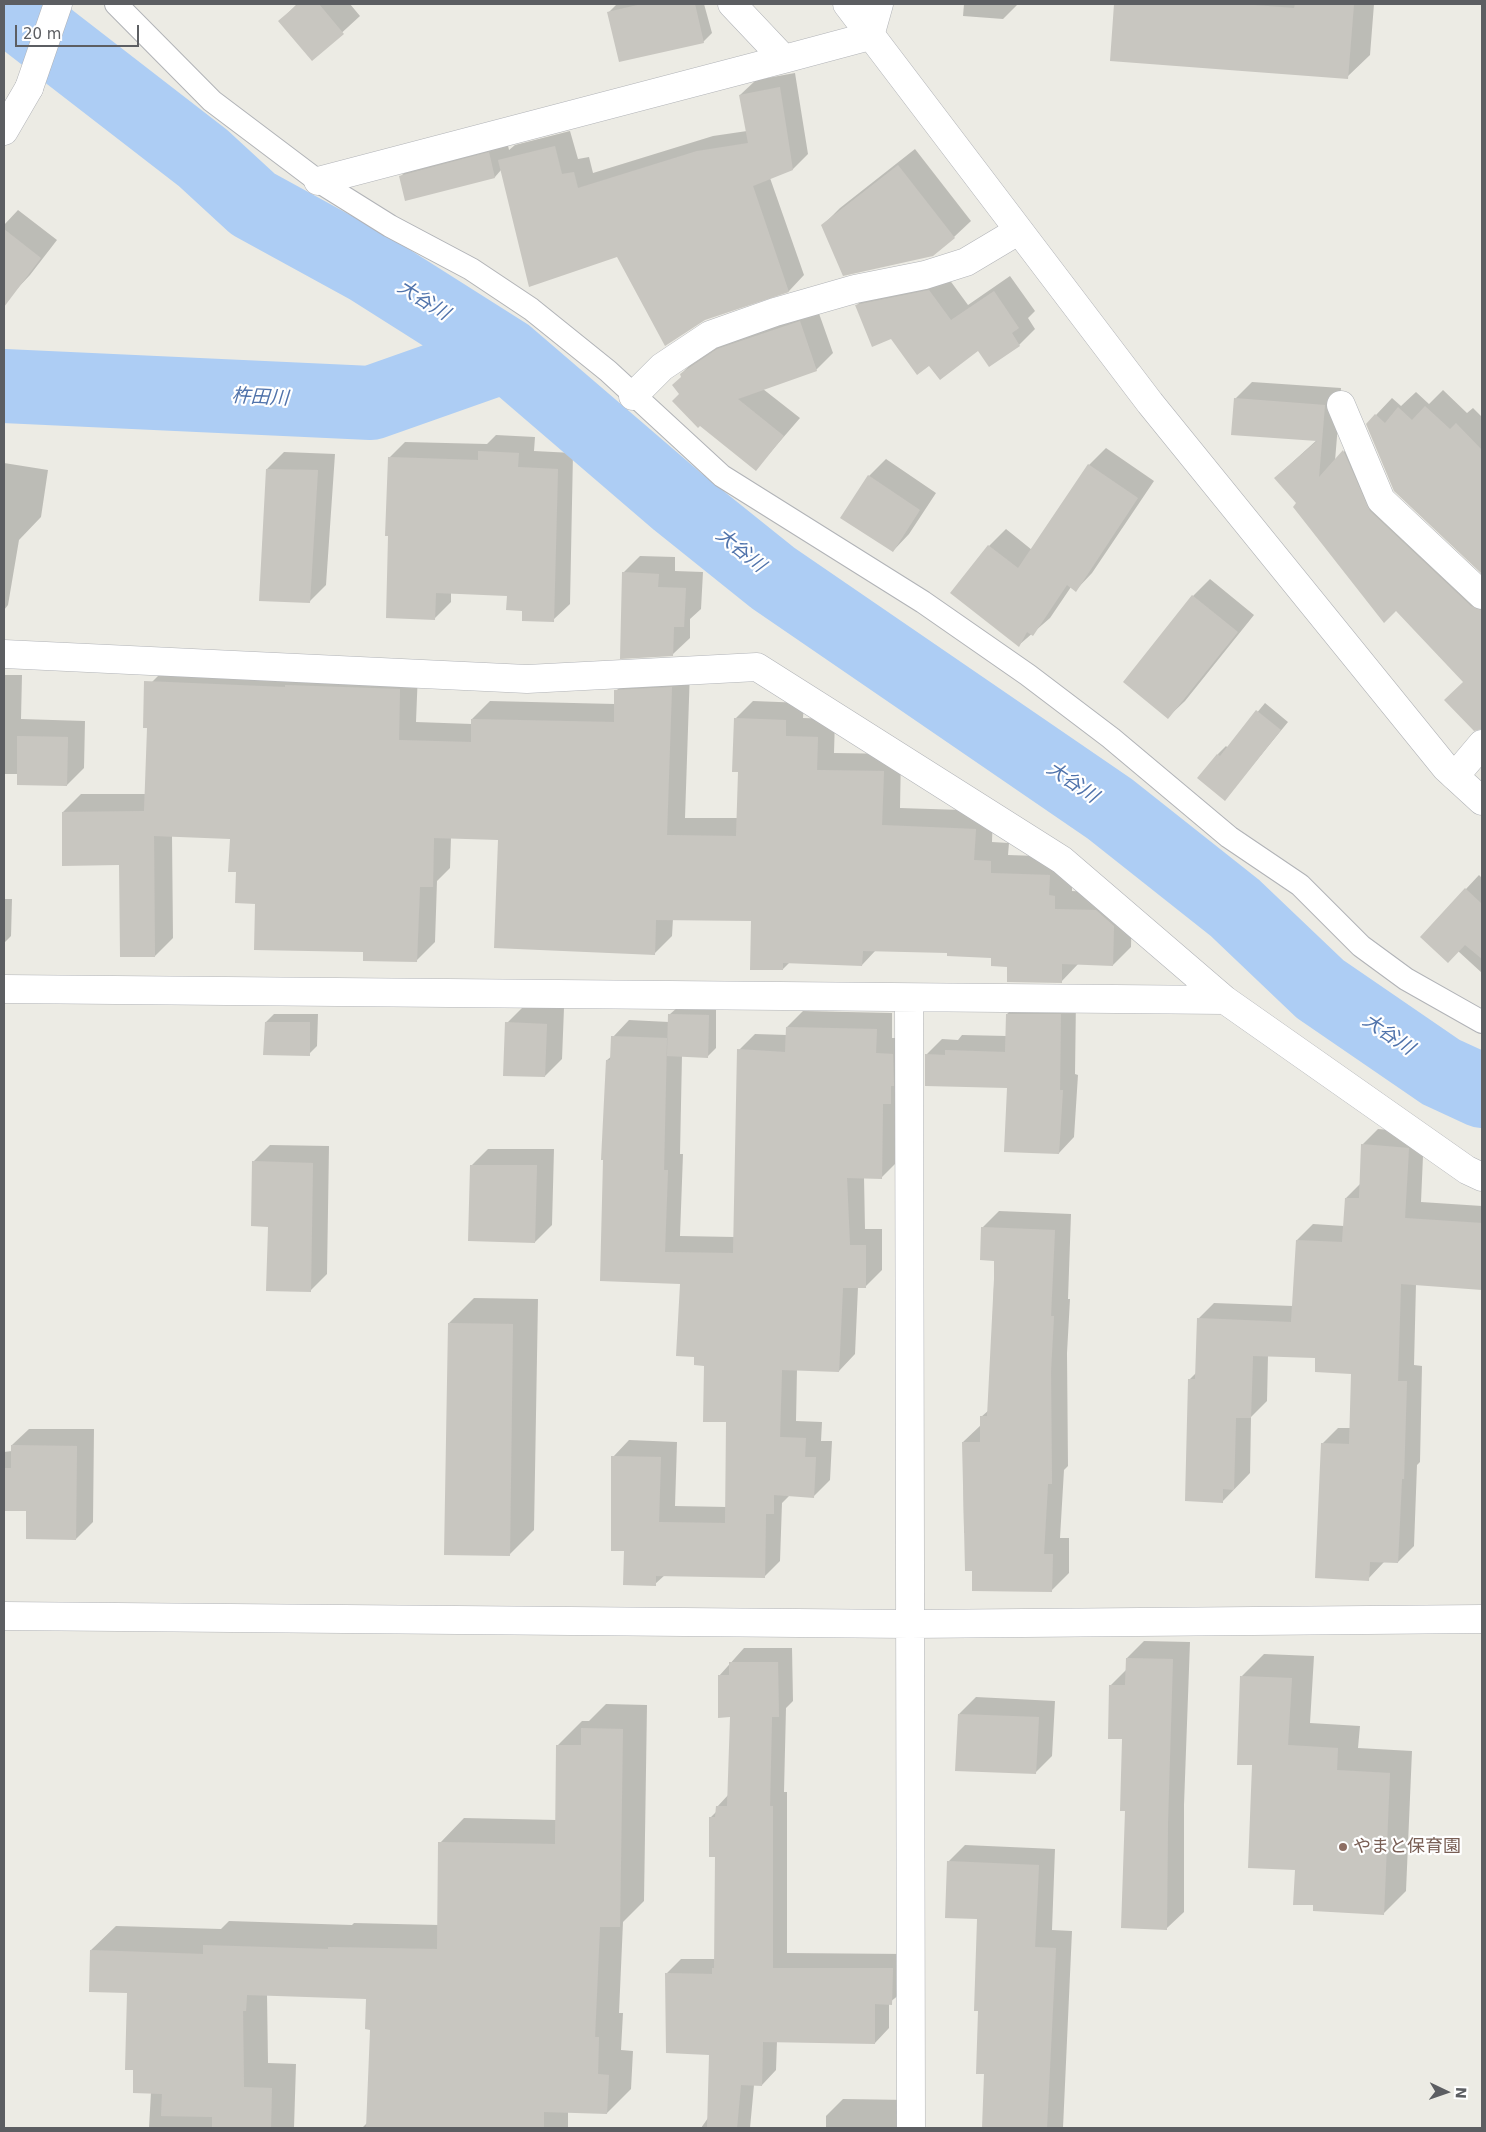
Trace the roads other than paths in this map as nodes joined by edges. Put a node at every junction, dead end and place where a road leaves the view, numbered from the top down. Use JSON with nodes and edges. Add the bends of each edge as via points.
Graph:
{"nodes":[{"id":1,"x":58,"y":4,"type":"edge"},
{"id":2,"x":116,"y":4,"type":"edge"},
{"id":3,"x":732,"y":4,"type":"edge"},
{"id":4,"x":847,"y":4,"type":"edge"},
{"id":5,"x":879,"y":4,"type":"edge"},
{"id":6,"x":870,"y":36,"type":"junction"},
{"id":7,"x":784,"y":59,"type":"junction"},
{"id":8,"x":4,"y":131,"type":"edge"},
{"id":9,"x":318,"y":181,"type":"junction"},
{"id":10,"x":1018,"y":231,"type":"junction"},
{"id":11,"x":633,"y":396,"type":"junction"},
{"id":12,"x":1342,"y":405,"type":"dead end"},
{"id":13,"x":1482,"y":595,"type":"edge"},
{"id":14,"x":4,"y":654,"type":"edge"},
{"id":15,"x":1482,"y":744,"type":"edge"},
{"id":16,"x":1455,"y":776,"type":"junction"},
{"id":17,"x":1482,"y":801,"type":"edge"},
{"id":18,"x":4,"y":989,"type":"edge"},
{"id":19,"x":909,"y":998,"type":"junction"},
{"id":20,"x":1225,"y":1000,"type":"junction"},
{"id":21,"x":1482,"y":1022,"type":"edge"},
{"id":22,"x":1482,"y":1177,"type":"edge"},
{"id":23,"x":4,"y":1616,"type":"edge"},
{"id":24,"x":1482,"y":1619,"type":"edge"},
{"id":25,"x":910,"y":1624,"type":"junction"},
{"id":26,"x":911,"y":2128,"type":"edge"}],
"edges":[{"from":1,"to":8,"type":"street","via":[[29,88]]},
{"from":2,"to":9,"type":"lane","via":[[212,101]]},
{"from":3,"to":7,"type":"street"},
{"from":4,"to":6,"type":"street"},
{"from":5,"to":6,"type":"street"},
{"from":6,"to":7,"type":"street"},
{"from":6,"to":10,"type":"street"},
{"from":7,"to":9,"type":"street"},
{"from":9,"to":11,"type":"lane","via":[[390,226],[471,269],[531,309],[608,371]]},
{"from":10,"to":11,"type":"street","via":[[966,262],[784,309],[710,335],[662,367]]},
{"from":10,"to":16,"type":"street","via":[[1150,402]]},
{"from":11,"to":21,"type":"lane","via":[[722,476],[915,597],[1028,675],[1111,738],[1229,838],[1300,885],[1361,946],[1406,979]]},
{"from":12,"to":13,"type":"street","via":[[1381,500]]},
{"from":14,"to":20,"type":"street","via":[[527,679],[757,667],[1062,860]]},
{"from":15,"to":16,"type":"street"},
{"from":16,"to":17,"type":"street"},
{"from":18,"to":19,"type":"street"},
{"from":19,"to":20,"type":"street"},
{"from":19,"to":25,"type":"street"},
{"from":20,"to":22,"type":"street","via":[[1467,1170]]},
{"from":23,"to":25,"type":"street"},
{"from":24,"to":25,"type":"street"},
{"from":25,"to":26,"type":"street"}]}
